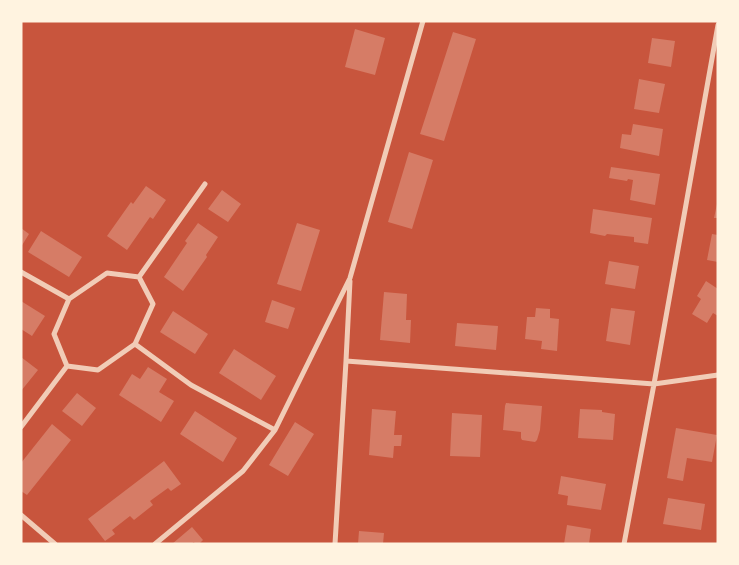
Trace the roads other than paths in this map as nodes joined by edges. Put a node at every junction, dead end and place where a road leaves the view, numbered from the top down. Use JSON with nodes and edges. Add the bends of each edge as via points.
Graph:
{"nodes":[{"id":1,"x":423,"y":21,"type":"edge"},
{"id":2,"x":718,"y":25,"type":"edge"},
{"id":3,"x":205,"y":184,"type":"dead end"},
{"id":4,"x":21,"y":272,"type":"edge"},
{"id":5,"x":139,"y":277,"type":"junction"},
{"id":6,"x":350,"y":278,"type":"junction"},
{"id":7,"x":69,"y":299,"type":"junction"},
{"id":8,"x":135,"y":344,"type":"junction"},
{"id":9,"x":346,"y":361,"type":"junction"},
{"id":10,"x":66,"y":366,"type":"junction"},
{"id":11,"x":718,"y":375,"type":"edge"},
{"id":12,"x":654,"y":384,"type":"junction"},
{"id":13,"x":21,"y":427,"type":"edge"},
{"id":14,"x":275,"y":430,"type":"junction"},
{"id":15,"x":21,"y":516,"type":"edge"},
{"id":16,"x":55,"y":544,"type":"edge"},
{"id":17,"x":155,"y":544,"type":"edge"},
{"id":18,"x":335,"y":544,"type":"edge"},
{"id":19,"x":624,"y":544,"type":"edge"}],
"edges":[{"from":1,"to":6,"type":"street"},
{"from":2,"to":12,"type":"street"},
{"from":3,"to":5,"type":"street"},
{"from":4,"to":7,"type":"street"},
{"from":5,"to":7,"type":"street","via":[[108,273]]},
{"from":5,"to":8,"type":"street","via":[[153,304]]},
{"from":6,"to":9,"type":"street"},
{"from":6,"to":14,"type":"street"},
{"from":7,"to":10,"type":"street","via":[[54,334]]},
{"from":8,"to":10,"type":"street","via":[[98,370]]},
{"from":8,"to":14,"type":"street","via":[[191,385]]},
{"from":9,"to":12,"type":"street"},
{"from":9,"to":18,"type":"street"},
{"from":10,"to":13,"type":"street"},
{"from":11,"to":12,"type":"street"},
{"from":12,"to":19,"type":"street"},
{"from":14,"to":17,"type":"street","via":[[243,472]]},
{"from":15,"to":16,"type":"street"}]}
